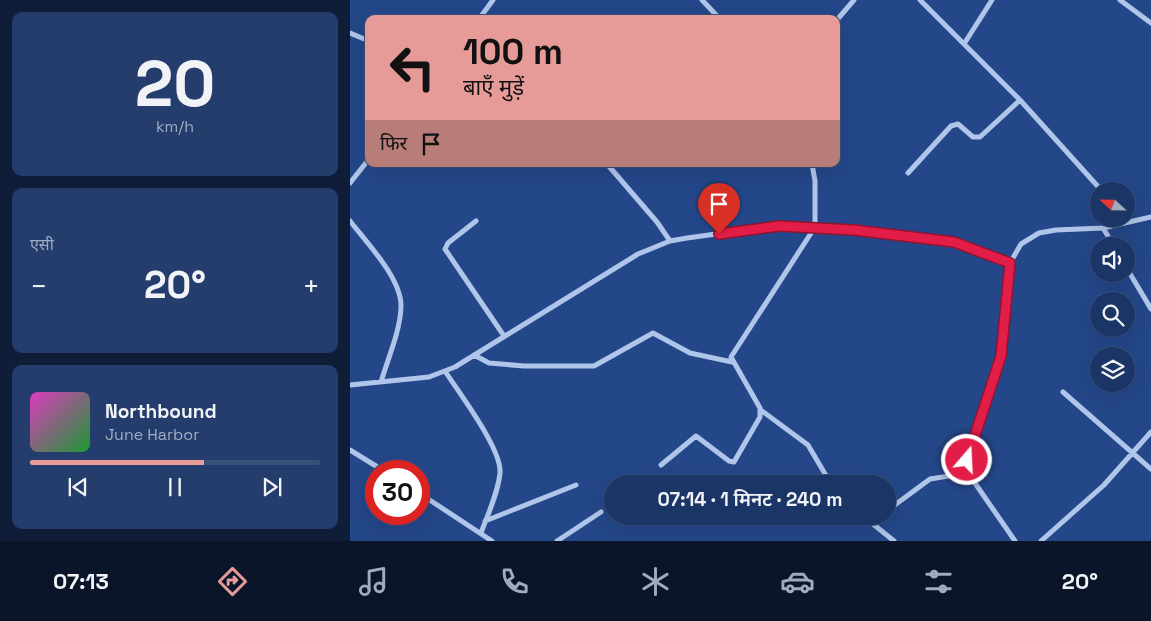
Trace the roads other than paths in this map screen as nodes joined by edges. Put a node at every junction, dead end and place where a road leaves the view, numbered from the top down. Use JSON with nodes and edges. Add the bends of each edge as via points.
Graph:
{"nodes":[{"id":1,"x":493,"y":0,"type":"edge"},
{"id":2,"x":702,"y":0,"type":"edge"},
{"id":3,"x":854,"y":0,"type":"edge"},
{"id":4,"x":920,"y":0,"type":"edge"},
{"id":5,"x":992,"y":0,"type":"edge"},
{"id":6,"x":1120,"y":0,"type":"edge"},
{"id":7,"x":482,"y":15,"type":"edge"},
{"id":8,"x":716,"y":15,"type":"edge"},
{"id":9,"x":840,"y":16,"type":"edge"},
{"id":10,"x":1151,"y":23,"type":"edge"},
{"id":11,"x":350,"y":33,"type":"edge"},
{"id":12,"x":365,"y":39,"type":"edge"},
{"id":13,"x":964,"y":44,"type":"junction"},
{"id":14,"x":1020,"y":100,"type":"junction"},
{"id":15,"x":365,"y":164,"type":"edge"},
{"id":16,"x":613,"y":167,"type":"edge"},
{"id":17,"x":813,"y":167,"type":"edge"},
{"id":18,"x":908,"y":173,"type":"dead end"},
{"id":19,"x":1094,"y":182,"type":"edge"},
{"id":20,"x":350,"y":183,"type":"edge"},
{"id":21,"x":1151,"y":217,"type":"edge"},
{"id":22,"x":350,"y":221,"type":"edge"},
{"id":23,"x":476,"y":221,"type":"dead end"},
{"id":24,"x":1135,"y":222,"type":"edge"},
{"id":25,"x":815,"y":227,"type":"junction"},
{"id":26,"x":1103,"y":228,"type":"joint"},
{"id":27,"x":1108,"y":237,"type":"edge"},
{"id":28,"x":670,"y":241,"type":"junction"},
{"id":29,"x":1010,"y":263,"type":"junction"},
{"id":30,"x":1135,"y":282,"type":"edge"},
{"id":31,"x":1151,"y":308,"type":"edge"},
{"id":32,"x":504,"y":336,"type":"junction"},
{"id":33,"x":474,"y":355,"type":"junction"},
{"id":34,"x":732,"y":362,"type":"junction"},
{"id":35,"x":445,"y":371,"type":"junction"},
{"id":36,"x":381,"y":382,"type":"junction"},
{"id":37,"x":350,"y":384,"type":"edge"},
{"id":38,"x":1063,"y":392,"type":"dead end"},
{"id":39,"x":762,"y":411,"type":"junction"},
{"id":40,"x":1151,"y":432,"type":"edge"},
{"id":41,"x":350,"y":450,"type":"edge"},
{"id":42,"x":1134,"y":453,"type":"junction"},
{"id":43,"x":366,"y":460,"type":"edge"},
{"id":44,"x":661,"y":465,"type":"dead end"},
{"id":45,"x":1151,"y":469,"type":"edge"},
{"id":46,"x":968,"y":472,"type":"junction"},
{"id":47,"x":826,"y":475,"type":"edge"},
{"id":48,"x":576,"y":485,"type":"dead end"},
{"id":49,"x":430,"y":500,"type":"edge"},
{"id":50,"x":896,"y":504,"type":"edge"},
{"id":51,"x":601,"y":512,"type":"dead end"},
{"id":52,"x":485,"y":521,"type":"junction"},
{"id":53,"x":874,"y":525,"type":"edge"},
{"id":54,"x":481,"y":532,"type":"junction"},
{"id":55,"x":1014,"y":540,"type":"edge"},
{"id":56,"x":492,"y":541,"type":"edge"},
{"id":57,"x":557,"y":541,"type":"edge"},
{"id":58,"x":894,"y":541,"type":"edge"},
{"id":59,"x":1041,"y":541,"type":"edge"}],
"edges":[{"from":1,"to":7,"type":"street"},
{"from":2,"to":8,"type":"street"},
{"from":3,"to":9,"type":"street"},
{"from":4,"to":13,"type":"street"},
{"from":5,"to":13,"type":"street"},
{"from":6,"to":10,"type":"street"},
{"from":11,"to":12,"type":"street"},
{"from":13,"to":14,"type":"street"},
{"from":14,"to":18,"type":"street","via":[[980,137],[973,137],[958,124],[951,126]]},
{"from":14,"to":19,"type":"street"},
{"from":15,"to":20,"type":"street"},
{"from":16,"to":28,"type":"street"},
{"from":17,"to":25,"type":"street"},
{"from":21,"to":24,"type":"street"},
{"from":22,"to":36,"type":"street","via":[[391,275],[402,306]]},
{"from":23,"to":32,"type":"street","via":[[444,249]]},
{"from":25,"to":28,"type":"street","via":[[760,228]]},
{"from":25,"to":29,"type":"street","via":[[954,242]]},
{"from":25,"to":34,"type":"street","via":[[734,350]]},
{"from":26,"to":27,"type":"street"},
{"from":26,"to":29,"type":"street","via":[[1056,230],[1028,237]]},
{"from":28,"to":32,"type":"street","via":[[638,254]]},
{"from":29,"to":46,"type":"street","via":[[1001,356],[967,460]]},
{"from":30,"to":31,"type":"street"},
{"from":32,"to":33,"type":"street"},
{"from":33,"to":34,"type":"street","via":[[489,363],[594,366],[654,333],[690,353]]},
{"from":33,"to":35,"type":"street"},
{"from":34,"to":39,"type":"street"},
{"from":35,"to":36,"type":"street","via":[[429,377]]},
{"from":35,"to":52,"type":"street","via":[[493,446],[499,462],[497,486]]},
{"from":36,"to":37,"type":"street"},
{"from":38,"to":42,"type":"street"},
{"from":39,"to":44,"type":"street","via":[[734,462],[696,436]]},
{"from":39,"to":47,"type":"street","via":[[808,445]]},
{"from":40,"to":42,"type":"street"},
{"from":41,"to":43,"type":"street"},
{"from":42,"to":45,"type":"street"},
{"from":42,"to":59,"type":"street","via":[[1104,485]]},
{"from":46,"to":50,"type":"street","via":[[930,479]]},
{"from":46,"to":55,"type":"street"},
{"from":48,"to":52,"type":"street"},
{"from":49,"to":54,"type":"street"},
{"from":51,"to":57,"type":"street"},
{"from":52,"to":54,"type":"street"},
{"from":53,"to":58,"type":"street"},
{"from":54,"to":56,"type":"street"}]}
